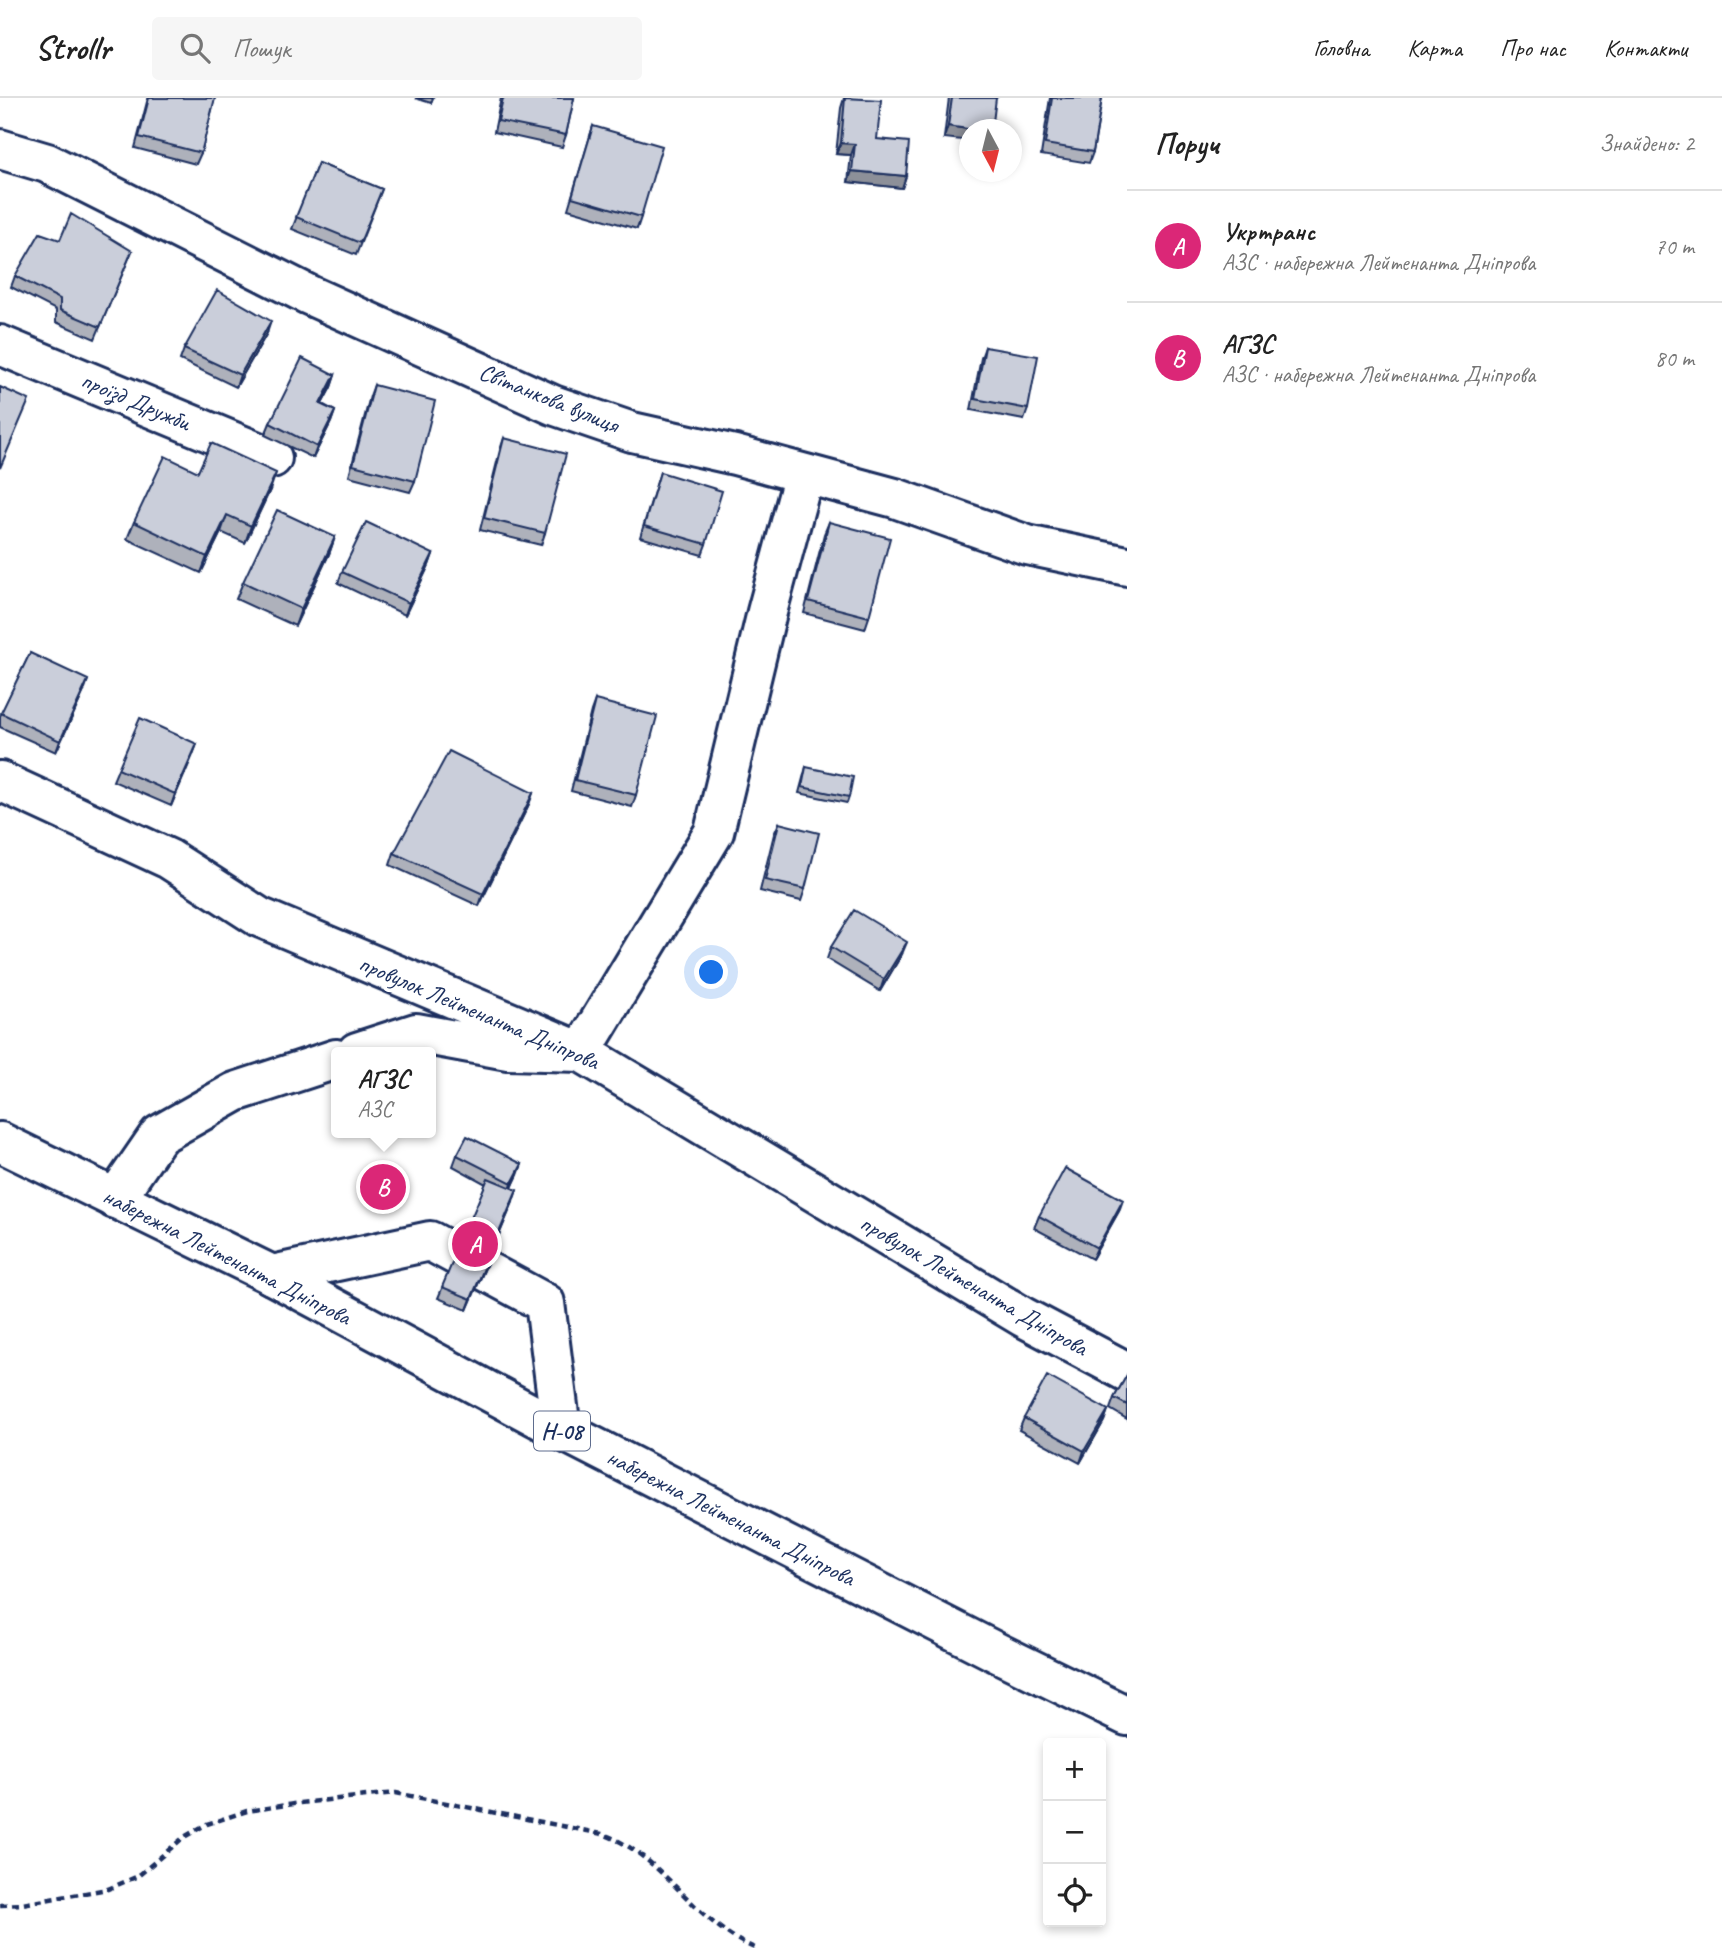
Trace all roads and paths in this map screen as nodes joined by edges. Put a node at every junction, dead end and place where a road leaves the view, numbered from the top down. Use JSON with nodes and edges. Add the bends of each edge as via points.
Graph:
{"nodes":[{"id":1,"x":0,"y":149,"type":"edge"},
{"id":2,"x":0,"y":345,"type":"edge"},
{"id":3,"x":272,"y":458,"type":"dead end"},
{"id":4,"x":804,"y":474,"type":"junction"},
{"id":5,"x":1127,"y":566,"type":"edge"},
{"id":6,"x":0,"y":782,"type":"edge"},
{"id":7,"x":373,"y":1047,"type":"edge"},
{"id":8,"x":581,"y":1052,"type":"junction"},
{"id":9,"x":331,"y":1061,"type":"edge"},
{"id":10,"x":0,"y":1142,"type":"edge"},
{"id":11,"x":115,"y":1199,"type":"junction"},
{"id":12,"x":272,"y":1275,"type":"junction"},
{"id":13,"x":1127,"y":1372,"type":"edge"},
{"id":14,"x":561,"y":1430,"type":"junction"},
{"id":15,"x":1127,"y":1716,"type":"edge"},
{"id":16,"x":0,"y":1905,"type":"edge"},
{"id":17,"x":755,"y":1948,"type":"edge"}],
"edges":[{"from":1,"to":4,"type":"street","name":"Світанкова вулиця","via":[[47,163],[309,295],[553,405],[632,432]]},
{"from":2,"to":3,"type":"street","name":"проїзд Дружби"},
{"from":4,"to":5,"type":"street","name":"Світанкова вулиця","via":[[895,498],[1027,545]]},
{"from":4,"to":8,"type":"street","via":[[714,832]]},
{"from":6,"to":8,"type":"street","name":"провулок Лейтенанта Дніпрова","via":[[169,859],[259,917]]},
{"from":7,"to":8,"type":"street","via":[[416,1033],[508,1050]]},
{"from":8,"to":13,"type":"street","name":"провулок Лейтенанта Дніпрова","via":[[1023,1317]]},
{"from":9,"to":11,"type":"street","via":[[235,1092],[159,1135]]},
{"from":10,"to":11,"type":"street","name":"набережна Лейтенанта Дніпрова","number":"Н-08"},
{"from":11,"to":12,"type":"street","name":"набережна Лейтенанта Дніпрова","number":"Н-08"},
{"from":12,"to":14,"type":"street","name":"набережна Лейтенанта Дніпрова","number":"Н-08"},
{"from":12,"to":14,"type":"street","via":[[430,1241],[545,1303]]},
{"from":14,"to":15,"type":"street","name":"набережна Лейтенанта Дніпрова","number":"Н-08"},
{"from":16,"to":17,"type":"path","via":[[108,1889],[138,1876],[207,1824],[247,1811],[396,1793],[621,1840],[708,1917]]}]}
